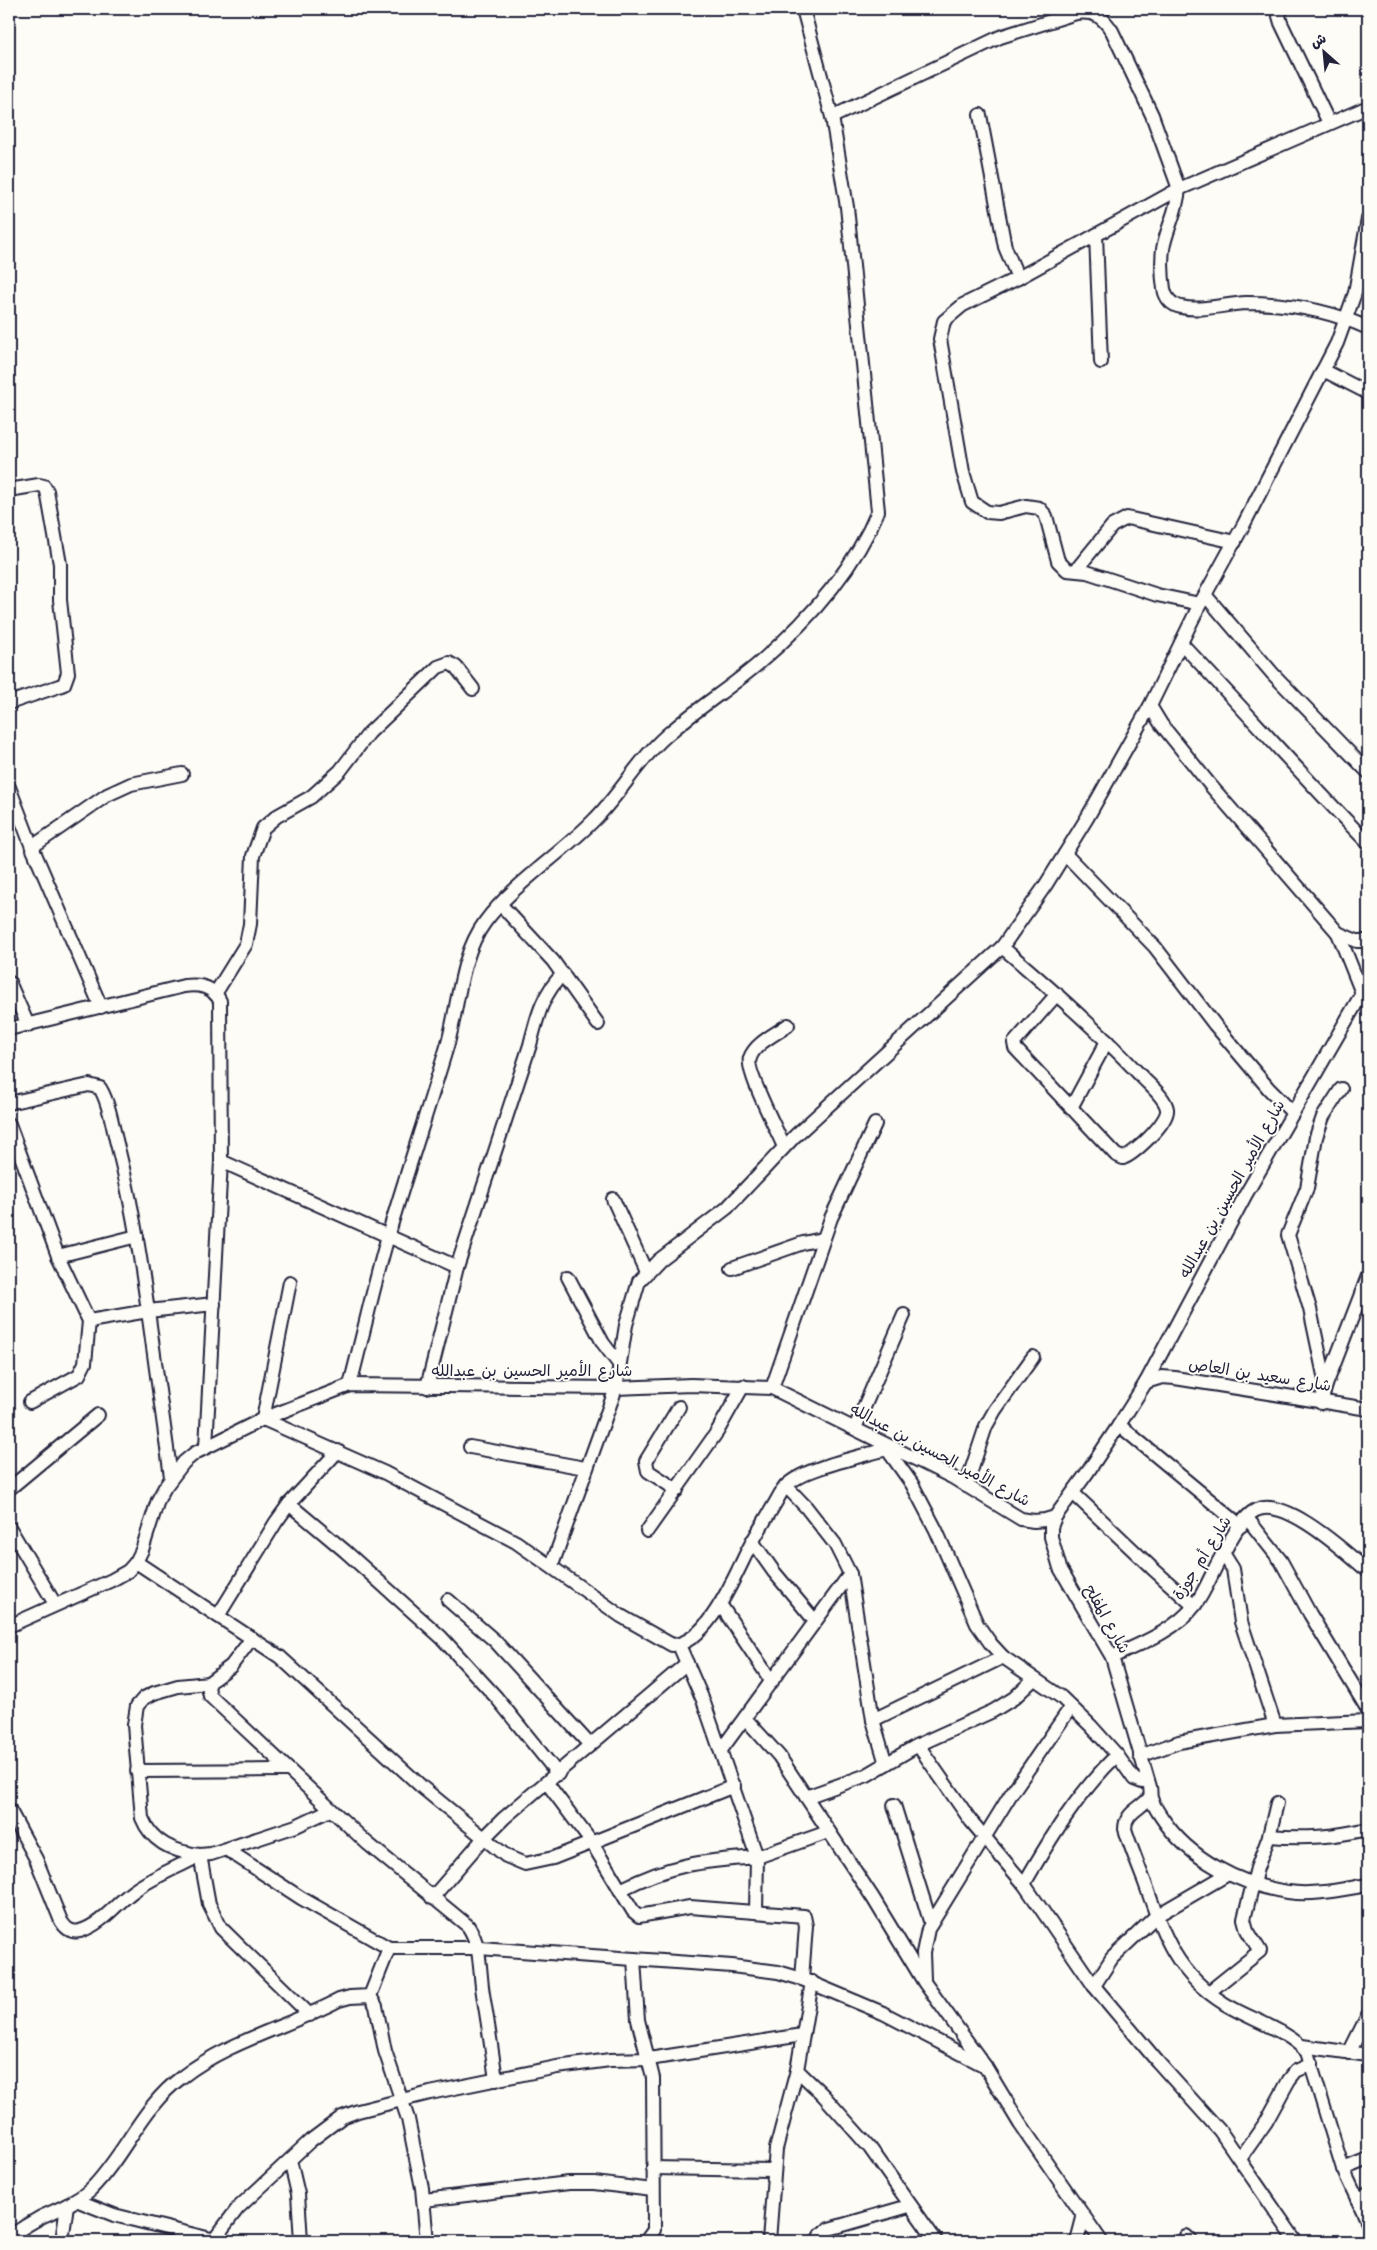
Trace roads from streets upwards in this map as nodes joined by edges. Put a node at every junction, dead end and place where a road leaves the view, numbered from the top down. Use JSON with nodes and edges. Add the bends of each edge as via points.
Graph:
{"nodes":[{"id":1,"x":803,"y":9,"type":"edge"},
{"id":2,"x":1281,"y":9,"type":"edge"},
{"id":3,"x":1090,"y":10,"type":"edge"},
{"id":4,"x":1368,"y":107,"type":"edge"},
{"id":5,"x":980,"y":115,"type":"dead end"},
{"id":6,"x":832,"y":117,"type":"junction"},
{"id":7,"x":1329,"y":123,"type":"junction"},
{"id":8,"x":1179,"y":189,"type":"junction"},
{"id":9,"x":1368,"y":219,"type":"edge"},
{"id":10,"x":1096,"y":234,"type":"junction"},
{"id":11,"x":1367,"y":236,"type":"edge"},
{"id":12,"x":1018,"y":278,"type":"junction"},
{"id":13,"x":1347,"y":319,"type":"junction"},
{"id":14,"x":1368,"y":328,"type":"edge"},
{"id":15,"x":1101,"y":362,"type":"dead end"},
{"id":16,"x":1323,"y":370,"type":"junction"},
{"id":17,"x":1368,"y":393,"type":"edge"},
{"id":18,"x":9,"y":490,"type":"edge"},
{"id":19,"x":1235,"y":542,"type":"junction"},
{"id":20,"x":1076,"y":570,"type":"junction"},
{"id":21,"x":1203,"y":600,"type":"junction"},
{"id":22,"x":1181,"y":644,"type":"junction"},
{"id":23,"x":473,"y":689,"type":"dead end"},
{"id":24,"x":9,"y":703,"type":"edge"},
{"id":25,"x":1150,"y":706,"type":"junction"},
{"id":26,"x":1368,"y":772,"type":"edge"},
{"id":27,"x":182,"y":774,"type":"dead end"},
{"id":28,"x":9,"y":787,"type":"edge"},
{"id":29,"x":1368,"y":843,"type":"edge"},
{"id":30,"x":32,"y":847,"type":"junction"},
{"id":31,"x":1065,"y":854,"type":"junction"},
{"id":32,"x":501,"y":905,"type":"junction"},
{"id":33,"x":1338,"y":933,"type":"junction"},
{"id":34,"x":1368,"y":941,"type":"edge"},
{"id":35,"x":1002,"y":947,"type":"junction"},
{"id":36,"x":563,"y":974,"type":"junction"},
{"id":37,"x":9,"y":982,"type":"edge"},
{"id":38,"x":1365,"y":988,"type":"edge"},
{"id":39,"x":215,"y":994,"type":"junction"},
{"id":40,"x":1056,"y":994,"type":"junction"},
{"id":41,"x":101,"y":1007,"type":"junction"},
{"id":42,"x":598,"y":1024,"type":"dead end"},
{"id":43,"x":28,"y":1025,"type":"junction"},
{"id":44,"x":788,"y":1025,"type":"dead end"},
{"id":45,"x":9,"y":1029,"type":"edge"},
{"id":46,"x":1107,"y":1041,"type":"junction"},
{"id":47,"x":1341,"y":1089,"type":"dead end"},
{"id":48,"x":9,"y":1103,"type":"edge"},
{"id":49,"x":1072,"y":1106,"type":"junction"},
{"id":50,"x":1293,"y":1113,"type":"junction"},
{"id":51,"x":9,"y":1124,"type":"edge"},
{"id":52,"x":875,"y":1124,"type":"dead end"},
{"id":53,"x":784,"y":1147,"type":"junction"},
{"id":54,"x":14,"y":1155,"type":"edge"},
{"id":55,"x":221,"y":1162,"type":"junction"},
{"id":56,"x":613,"y":1199,"type":"dead end"},
{"id":57,"x":137,"y":1236,"type":"junction"},
{"id":58,"x":388,"y":1237,"type":"junction"},
{"id":59,"x":822,"y":1239,"type":"junction"},
{"id":60,"x":58,"y":1256,"type":"junction"},
{"id":61,"x":456,"y":1267,"type":"junction"},
{"id":62,"x":732,"y":1268,"type":"dead end"},
{"id":63,"x":646,"y":1272,"type":"junction"},
{"id":64,"x":1368,"y":1276,"type":"edge"},
{"id":65,"x":568,"y":1277,"type":"dead end"},
{"id":66,"x":290,"y":1282,"type":"dead end"},
{"id":67,"x":214,"y":1304,"type":"junction"},
{"id":68,"x":148,"y":1311,"type":"junction"},
{"id":69,"x":904,"y":1315,"type":"dead end"},
{"id":70,"x":89,"y":1321,"type":"junction"},
{"id":71,"x":1033,"y":1357,"type":"dead end"},
{"id":72,"x":619,"y":1364,"type":"junction"},
{"id":73,"x":1146,"y":1382,"type":"junction"},
{"id":74,"x":350,"y":1384,"type":"junction"},
{"id":75,"x":1326,"y":1384,"type":"junction"},
{"id":76,"x":743,"y":1386,"type":"junction"},
{"id":77,"x":427,"y":1387,"type":"junction"},
{"id":78,"x":616,"y":1388,"type":"junction"},
{"id":79,"x":772,"y":1388,"type":"junction"},
{"id":80,"x":30,"y":1402,"type":"dead end"},
{"id":81,"x":1321,"y":1402,"type":"junction"},
{"id":82,"x":1367,"y":1406,"type":"edge"},
{"id":83,"x":679,"y":1407,"type":"dead end"},
{"id":84,"x":98,"y":1415,"type":"dead end"},
{"id":85,"x":262,"y":1419,"type":"junction"},
{"id":86,"x":1119,"y":1425,"type":"junction"},
{"id":87,"x":855,"y":1428,"type":"junction"},
{"id":88,"x":206,"y":1447,"type":"junction"},
{"id":89,"x":470,"y":1447,"type":"dead end"},
{"id":90,"x":890,"y":1448,"type":"junction"},
{"id":91,"x":338,"y":1451,"type":"junction"},
{"id":92,"x":586,"y":1468,"type":"junction"},
{"id":93,"x":171,"y":1477,"type":"junction"},
{"id":94,"x":786,"y":1486,"type":"junction"},
{"id":95,"x":966,"y":1486,"type":"junction"},
{"id":96,"x":9,"y":1489,"type":"edge"},
{"id":97,"x":677,"y":1490,"type":"junction"},
{"id":98,"x":1073,"y":1493,"type":"junction"},
{"id":99,"x":289,"y":1504,"type":"junction"},
{"id":100,"x":1055,"y":1517,"type":"junction"},
{"id":101,"x":1244,"y":1522,"type":"junction"},
{"id":102,"x":9,"y":1527,"type":"edge"},
{"id":103,"x":647,"y":1531,"type":"dead end"},
{"id":104,"x":752,"y":1542,"type":"junction"},
{"id":105,"x":1223,"y":1553,"type":"junction"},
{"id":106,"x":136,"y":1562,"type":"junction"},
{"id":107,"x":552,"y":1565,"type":"junction"},
{"id":108,"x":1368,"y":1571,"type":"edge"},
{"id":109,"x":850,"y":1574,"type":"junction"},
{"id":110,"x":448,"y":1600,"type":"dead end"},
{"id":111,"x":55,"y":1604,"type":"junction"},
{"id":112,"x":720,"y":1604,"type":"junction"},
{"id":113,"x":1194,"y":1606,"type":"junction"},
{"id":114,"x":218,"y":1616,"type":"junction"},
{"id":115,"x":815,"y":1622,"type":"junction"},
{"id":116,"x":9,"y":1626,"type":"edge"},
{"id":117,"x":252,"y":1638,"type":"junction"},
{"id":118,"x":679,"y":1645,"type":"junction"},
{"id":119,"x":1003,"y":1656,"type":"junction"},
{"id":120,"x":1112,"y":1658,"type":"junction"},
{"id":121,"x":687,"y":1663,"type":"junction"},
{"id":122,"x":1034,"y":1679,"type":"junction"},
{"id":123,"x":772,"y":1682,"type":"junction"},
{"id":124,"x":209,"y":1683,"type":"junction"},
{"id":125,"x":1071,"y":1706,"type":"junction"},
{"id":126,"x":1368,"y":1710,"type":"edge"},
{"id":127,"x":745,"y":1718,"type":"junction"},
{"id":128,"x":873,"y":1720,"type":"junction"},
{"id":129,"x":1368,"y":1721,"type":"edge"},
{"id":130,"x":1275,"y":1724,"type":"junction"},
{"id":131,"x":590,"y":1745,"type":"junction"},
{"id":132,"x":918,"y":1745,"type":"junction"},
{"id":133,"x":721,"y":1750,"type":"junction"},
{"id":134,"x":1117,"y":1755,"type":"junction"},
{"id":135,"x":1140,"y":1756,"type":"junction"},
{"id":136,"x":886,"y":1764,"type":"junction"},
{"id":137,"x":289,"y":1770,"type":"junction"},
{"id":138,"x":137,"y":1771,"type":"junction"},
{"id":139,"x":558,"y":1774,"type":"junction"},
{"id":140,"x":1147,"y":1779,"type":"junction"},
{"id":141,"x":547,"y":1782,"type":"junction"},
{"id":142,"x":734,"y":1786,"type":"junction"},
{"id":143,"x":1150,"y":1797,"type":"junction"},
{"id":144,"x":806,"y":1798,"type":"junction"},
{"id":145,"x":1278,"y":1803,"type":"dead end"},
{"id":146,"x":894,"y":1805,"type":"dead end"},
{"id":147,"x":9,"y":1809,"type":"edge"},
{"id":148,"x":330,"y":1810,"type":"junction"},
{"id":149,"x":1368,"y":1829,"type":"edge"},
{"id":150,"x":828,"y":1832,"type":"junction"},
{"id":151,"x":1269,"y":1836,"type":"junction"},
{"id":152,"x":984,"y":1837,"type":"junction"},
{"id":153,"x":483,"y":1839,"type":"junction"},
{"id":154,"x":592,"y":1842,"type":"junction"},
{"id":155,"x":226,"y":1849,"type":"junction"},
{"id":156,"x":200,"y":1855,"type":"junction"},
{"id":157,"x":757,"y":1857,"type":"junction"},
{"id":158,"x":1228,"y":1874,"type":"junction"},
{"id":159,"x":1253,"y":1882,"type":"junction"},
{"id":160,"x":1024,"y":1884,"type":"junction"},
{"id":161,"x":1368,"y":1885,"type":"edge"},
{"id":162,"x":620,"y":1890,"type":"junction"},
{"id":163,"x":432,"y":1898,"type":"junction"},
{"id":164,"x":756,"y":1912,"type":"junction"},
{"id":165,"x":1156,"y":1916,"type":"junction"},
{"id":166,"x":931,"y":1924,"type":"junction"},
{"id":167,"x":389,"y":1948,"type":"junction"},
{"id":168,"x":479,"y":1948,"type":"junction"},
{"id":169,"x":634,"y":1959,"type":"junction"},
{"id":170,"x":807,"y":1980,"type":"junction"},
{"id":171,"x":924,"y":1982,"type":"junction"},
{"id":172,"x":1094,"y":1986,"type":"junction"},
{"id":173,"x":1209,"y":1992,"type":"junction"},
{"id":174,"x":370,"y":1996,"type":"junction"},
{"id":175,"x":310,"y":2015,"type":"junction"},
{"id":176,"x":1368,"y":2015,"type":"edge"},
{"id":177,"x":802,"y":2035,"type":"junction"},
{"id":178,"x":1302,"y":2046,"type":"junction"},
{"id":179,"x":1349,"y":2053,"type":"junction"},
{"id":180,"x":1368,"y":2055,"type":"edge"},
{"id":181,"x":649,"y":2058,"type":"junction"},
{"id":182,"x":1312,"y":2064,"type":"junction"},
{"id":183,"x":985,"y":2066,"type":"junction"},
{"id":184,"x":797,"y":2070,"type":"junction"},
{"id":185,"x":496,"y":2080,"type":"junction"},
{"id":186,"x":402,"y":2101,"type":"junction"},
{"id":187,"x":1240,"y":2159,"type":"junction"},
{"id":188,"x":1368,"y":2159,"type":"edge"},
{"id":189,"x":290,"y":2160,"type":"junction"},
{"id":190,"x":653,"y":2168,"type":"junction"},
{"id":191,"x":1343,"y":2169,"type":"junction"},
{"id":192,"x":774,"y":2170,"type":"junction"},
{"id":193,"x":653,"y":2190,"type":"junction"},
{"id":194,"x":1363,"y":2196,"type":"edge"},
{"id":195,"x":424,"y":2200,"type":"junction"},
{"id":196,"x":72,"y":2203,"type":"junction"},
{"id":197,"x":909,"y":2206,"type":"junction"},
{"id":198,"x":1083,"y":2218,"type":"junction"},
{"id":199,"x":1368,"y":2222,"type":"edge"},
{"id":200,"x":9,"y":2237,"type":"edge"},
{"id":201,"x":62,"y":2241,"type":"edge"},
{"id":202,"x":215,"y":2241,"type":"edge"},
{"id":203,"x":301,"y":2241,"type":"edge"},
{"id":204,"x":427,"y":2241,"type":"edge"},
{"id":205,"x":646,"y":2241,"type":"edge"},
{"id":206,"x":769,"y":2241,"type":"edge"},
{"id":207,"x":818,"y":2241,"type":"edge"},
{"id":208,"x":936,"y":2241,"type":"edge"},
{"id":209,"x":1078,"y":2241,"type":"edge"},
{"id":210,"x":1101,"y":2241,"type":"edge"},
{"id":211,"x":1296,"y":2241,"type":"edge"}],
"edges":[{"from":1,"to":6,"type":"street"},
{"from":2,"to":7,"type":"street","via":[[1281,23]]},
{"from":3,"to":6,"type":"street","via":[[1000,38]]},
{"from":3,"to":8,"type":"street","via":[[1104,19],[1112,31],[1152,116]]},
{"from":4,"to":7,"type":"street"},
{"from":5,"to":12,"type":"street","via":[[1005,247]]},
{"from":6,"to":32,"type":"street","via":[[847,207],[877,491],[878,511],[869,534],[834,586],[786,639],[656,744],[595,819]]},
{"from":7,"to":8,"type":"street"},
{"from":8,"to":10,"type":"street"},
{"from":8,"to":13,"type":"street","via":[[1178,205],[1162,256],[1164,290],[1171,302],[1190,309],[1280,304]]},
{"from":9,"to":11,"type":"street"},
{"from":10,"to":12,"type":"street"},
{"from":10,"to":15,"type":"street"},
{"from":11,"to":13,"type":"street"},
{"from":12,"to":20,"type":"street","via":[[963,305],[951,313],[941,329],[940,339],[963,472],[972,502],[980,509],[999,513],[1026,506],[1039,508],[1046,516],[1060,566]]},
{"from":13,"to":14,"type":"street"},
{"from":13,"to":16,"type":"street"},
{"from":16,"to":17,"type":"street"},
{"from":16,"to":19,"type":"street"},
{"from":18,"to":24,"type":"street","via":[[39,484],[47,491],[60,564],[60,600],[68,673],[64,684]]},
{"from":19,"to":20,"type":"street","via":[[1127,518],[1112,526]]},
{"from":19,"to":21,"type":"street"},
{"from":20,"to":21,"type":"street","via":[[1157,595]]},
{"from":21,"to":22,"type":"street"},
{"from":21,"to":26,"type":"street"},
{"from":22,"to":25,"type":"street"},
{"from":22,"to":29,"type":"street"},
{"from":23,"to":39,"type":"street","via":[[450,663],[438,667],[369,733],[340,771],[312,798],[276,816],[263,828],[254,856],[246,944]]},
{"from":25,"to":31,"type":"street"},
{"from":25,"to":33,"type":"street","via":[[1211,786]]},
{"from":27,"to":30,"type":"street","via":[[120,788]]},
{"from":28,"to":30,"type":"street"},
{"from":30,"to":41,"type":"street"},
{"from":31,"to":35,"type":"street"},
{"from":31,"to":50,"type":"street","via":[[1155,947],[1215,1025]]},
{"from":32,"to":36,"type":"street"},
{"from":32,"to":58,"type":"street","via":[[486,921],[468,956],[453,1024]]},
{"from":33,"to":34,"type":"street","via":[[1357,941]]},
{"from":33,"to":38,"type":"street"},
{"from":35,"to":40,"type":"street"},
{"from":35,"to":53,"type":"street"},
{"from":36,"to":42,"type":"street"},
{"from":36,"to":61,"type":"street","via":[[550,988],[539,1010]]},
{"from":37,"to":43,"type":"street"},
{"from":38,"to":50,"type":"street","name":"شارع الأمير الحسين بن عبدالله"},
{"from":39,"to":41,"type":"street","via":[[204,986],[184,986]]},
{"from":39,"to":55,"type":"street","via":[[221,1006]]},
{"from":40,"to":46,"type":"street"},
{"from":40,"to":49,"type":"street","via":[[1014,1043],[1019,1054]]},
{"from":41,"to":43,"type":"street"},
{"from":43,"to":45,"type":"street"},
{"from":44,"to":53,"type":"street","via":[[754,1050],[749,1059],[750,1073]]},
{"from":46,"to":49,"type":"street"},
{"from":46,"to":49,"type":"street","via":[[1160,1097],[1166,1106],[1166,1116],[1135,1151],[1123,1158],[1116,1155]]},
{"from":47,"to":75,"type":"street","via":[[1323,1116],[1306,1188],[1288,1235],[1310,1309]]},
{"from":48,"to":57,"type":"street","via":[[90,1085],[100,1088],[110,1112]]},
{"from":50,"to":73,"type":"street","name":"شارع الأمير الحسين بن عبدالله","via":[[1219,1243]]},
{"from":51,"to":54,"type":"street"},
{"from":52,"to":59,"type":"street"},
{"from":53,"to":63,"type":"street","via":[[727,1208]]},
{"from":54,"to":60,"type":"street"},
{"from":55,"to":58,"type":"street"},
{"from":55,"to":67,"type":"street"},
{"from":56,"to":63,"type":"street"},
{"from":57,"to":60,"type":"street"},
{"from":57,"to":68,"type":"street"},
{"from":58,"to":61,"type":"street"},
{"from":58,"to":74,"type":"street"},
{"from":59,"to":62,"type":"street"},
{"from":59,"to":79,"type":"street"},
{"from":60,"to":70,"type":"street"},
{"from":61,"to":77,"type":"street"},
{"from":63,"to":72,"type":"street","via":[[639,1281],[632,1302]]},
{"from":64,"to":75,"type":"street"},
{"from":65,"to":72,"type":"street","via":[[603,1343]]},
{"from":66,"to":85,"type":"street"},
{"from":67,"to":68,"type":"street"},
{"from":67,"to":88,"type":"street"},
{"from":68,"to":70,"type":"street"},
{"from":68,"to":93,"type":"street"},
{"from":69,"to":87,"type":"street"},
{"from":70,"to":80,"type":"street","via":[[85,1363],[79,1375]]},
{"from":71,"to":95,"type":"street","via":[[986,1426]]},
{"from":72,"to":78,"type":"street"},
{"from":73,"to":81,"type":"street","name":"شارع سعيد بن العاص","via":[[1162,1377],[1175,1378]]},
{"from":73,"to":86,"type":"street","name":"شارع الأمير الحسين بن عبدالله"},
{"from":74,"to":77,"type":"street","name":"شارع الأمير الحسين بن عبدالله"},
{"from":74,"to":85,"type":"street","name":"شارع الأمير الحسين بن عبدالله"},
{"from":75,"to":81,"type":"street"},
{"from":76,"to":78,"type":"street","name":"شارع الأمير الحسين بن عبدالله"},
{"from":76,"to":79,"type":"street","name":"شارع الأمير الحسين بن عبدالله"},
{"from":76,"to":97,"type":"street","via":[[717,1432]]},
{"from":77,"to":78,"type":"street","name":"شارع الأمير الحسين بن عبدالله"},
{"from":78,"to":92,"type":"street"},
{"from":79,"to":87,"type":"street","name":"شارع الأمير الحسين بن عبدالله"},
{"from":81,"to":82,"type":"street","name":"شارع سعيد بن العاص"},
{"from":83,"to":97,"type":"street","via":[[646,1461],[648,1472]]},
{"from":84,"to":96,"type":"street"},
{"from":85,"to":88,"type":"street","name":"شارع الأمير الحسين بن عبدالله"},
{"from":85,"to":91,"type":"street"},
{"from":86,"to":98,"type":"street","name":"شارع الأمير الحسين بن عبدالله"},
{"from":86,"to":101,"type":"street"},
{"from":87,"to":90,"type":"street","name":"شارع الأمير الحسين بن عبدالله"},
{"from":88,"to":93,"type":"street","name":"شارع الأمير الحسين بن عبدالله","via":[[184,1462]]},
{"from":89,"to":92,"type":"street"},
{"from":90,"to":94,"type":"street","via":[[800,1476]]},
{"from":90,"to":95,"type":"street","name":"شارع الأمير الحسين بن عبدالله"},
{"from":90,"to":119,"type":"street","via":[[920,1500],[977,1624]]},
{"from":91,"to":99,"type":"street"},
{"from":91,"to":107,"type":"street","via":[[432,1496]]},
{"from":92,"to":107,"type":"street"},
{"from":93,"to":106,"type":"street","name":"شارع الأمير الحسين بن عبدالله","via":[[158,1500]]},
{"from":94,"to":104,"type":"street"},
{"from":94,"to":109,"type":"street","via":[[831,1538]]},
{"from":95,"to":100,"type":"street","name":"شارع الأمير الحسين بن عبدالله","via":[[1021,1519],[1034,1521]]},
{"from":97,"to":103,"type":"street"},
{"from":98,"to":100,"type":"street","name":"شارع الأمير الحسين بن عبدالله"},
{"from":98,"to":113,"type":"street"},
{"from":99,"to":114,"type":"street"},
{"from":99,"to":139,"type":"street","via":[[441,1637],[496,1697]]},
{"from":100,"to":120,"type":"street","name":"شارع المفلح","via":[[1051,1537],[1060,1568]]},
{"from":101,"to":105,"type":"street","name":"شارع أم جوزة"},
{"from":101,"to":108,"type":"street","name":"شارع أم جوزة","via":[[1255,1511],[1266,1507],[1279,1509],[1297,1517]]},
{"from":101,"to":126,"type":"street","via":[[1281,1561]]},
{"from":102,"to":111,"type":"street"},
{"from":104,"to":112,"type":"street"},
{"from":104,"to":115,"type":"street"},
{"from":105,"to":113,"type":"street","name":"شارع أم جوزة"},
{"from":105,"to":130,"type":"street","via":[[1233,1569],[1242,1622]]},
{"from":106,"to":111,"type":"street","via":[[112,1580]]},
{"from":106,"to":114,"type":"street"},
{"from":107,"to":118,"type":"street","via":[[621,1616],[666,1644]]},
{"from":109,"to":115,"type":"street"},
{"from":109,"to":128,"type":"street"},
{"from":110,"to":131,"type":"street","via":[[494,1641]]},
{"from":111,"to":116,"type":"street"},
{"from":112,"to":118,"type":"street","via":[[705,1625]]},
{"from":112,"to":123,"type":"street"},
{"from":113,"to":120,"type":"street","name":"شارع أم جوزة","via":[[1180,1621],[1160,1634]]},
{"from":114,"to":117,"type":"street"},
{"from":115,"to":123,"type":"street"},
{"from":117,"to":124,"type":"street","via":[[231,1666]]},
{"from":117,"to":153,"type":"street","via":[[296,1671]]},
{"from":118,"to":121,"type":"street"},
{"from":119,"to":122,"type":"street"},
{"from":119,"to":128,"type":"street"},
{"from":120,"to":135,"type":"street","name":"شارع المفلح"},
{"from":121,"to":131,"type":"street"},
{"from":121,"to":133,"type":"street"},
{"from":122,"to":125,"type":"street"},
{"from":122,"to":132,"type":"street","via":[[1014,1698],[993,1711]]},
{"from":123,"to":127,"type":"street"},
{"from":124,"to":137,"type":"street","via":[[213,1699]]},
{"from":124,"to":138,"type":"street","via":[[154,1692],[137,1706],[134,1725]]},
{"from":125,"to":134,"type":"street"},
{"from":125,"to":152,"type":"street"},
{"from":127,"to":133,"type":"street"},
{"from":127,"to":144,"type":"street","via":[[779,1756]]},
{"from":128,"to":136,"type":"street"},
{"from":129,"to":130,"type":"street"},
{"from":130,"to":135,"type":"street","via":[[1179,1742]]},
{"from":131,"to":139,"type":"street"},
{"from":132,"to":136,"type":"street"},
{"from":132,"to":152,"type":"street"},
{"from":133,"to":142,"type":"street"},
{"from":134,"to":140,"type":"street","via":[[1134,1779],[1142,1782]]},
{"from":134,"to":160,"type":"street","via":[[1075,1802]]},
{"from":135,"to":140,"type":"street","name":"شارع المفلح"},
{"from":136,"to":144,"type":"street","via":[[867,1775]]},
{"from":137,"to":138,"type":"street"},
{"from":137,"to":148,"type":"street"},
{"from":138,"to":156,"type":"street","via":[[140,1810],[150,1834],[166,1846]]},
{"from":139,"to":141,"type":"street"},
{"from":140,"to":143,"type":"street","name":"شارع المفلح"},
{"from":141,"to":153,"type":"street"},
{"from":141,"to":154,"type":"street"},
{"from":142,"to":154,"type":"street"},
{"from":142,"to":157,"type":"street"},
{"from":143,"to":158,"type":"street","via":[[1171,1832],[1192,1852]]},
{"from":143,"to":165,"type":"street","via":[[1128,1816],[1125,1829]]},
{"from":144,"to":150,"type":"street"},
{"from":145,"to":151,"type":"street"},
{"from":146,"to":166,"type":"street"},
{"from":147,"to":156,"type":"street","via":[[36,1859],[61,1922],[72,1932],[93,1925],[133,1891]]},
{"from":148,"to":155,"type":"street","via":[[296,1826]]},
{"from":148,"to":163,"type":"street"},
{"from":149,"to":151,"type":"street","via":[[1341,1836],[1301,1839]]},
{"from":150,"to":157,"type":"street"},
{"from":150,"to":171,"type":"street"},
{"from":151,"to":159,"type":"street"},
{"from":152,"to":160,"type":"street"},
{"from":152,"to":166,"type":"street"},
{"from":153,"to":154,"type":"street","via":[[513,1860],[525,1864],[553,1858]]},
{"from":153,"to":163,"type":"street"},
{"from":154,"to":162,"type":"street"},
{"from":155,"to":156,"type":"street"},
{"from":155,"to":167,"type":"street"},
{"from":156,"to":175,"type":"street","via":[[209,1904],[221,1928]]},
{"from":157,"to":162,"type":"street","via":[[682,1865],[646,1876]]},
{"from":157,"to":164,"type":"street"},
{"from":158,"to":159,"type":"street"},
{"from":158,"to":165,"type":"street"},
{"from":159,"to":161,"type":"street","via":[[1288,1892]]},
{"from":159,"to":173,"type":"street","via":[[1244,1919],[1260,1951]]},
{"from":160,"to":172,"type":"street"},
{"from":162,"to":164,"type":"street","via":[[639,1916],[681,1907]]},
{"from":163,"to":168,"type":"street","via":[[464,1921],[476,1937]]},
{"from":164,"to":170,"type":"street","via":[[805,1917]]},
{"from":165,"to":172,"type":"street","via":[[1112,1958]]},
{"from":165,"to":173,"type":"street","via":[[1177,1960],[1191,1978]]},
{"from":166,"to":171,"type":"street","via":[[923,1953]]},
{"from":167,"to":168,"type":"street"},
{"from":167,"to":174,"type":"street"},
{"from":168,"to":169,"type":"street"},
{"from":168,"to":185,"type":"street"},
{"from":169,"to":170,"type":"street","via":[[732,1966],[778,1972]]},
{"from":169,"to":181,"type":"street","via":[[638,2020]]},
{"from":170,"to":177,"type":"street"},
{"from":170,"to":183,"type":"street","via":[[883,2013]]},
{"from":171,"to":183,"type":"street"},
{"from":172,"to":187,"type":"street","via":[[1220,2131]]},
{"from":173,"to":178,"type":"street"},
{"from":174,"to":175,"type":"street","via":[[339,2000]]},
{"from":174,"to":186,"type":"street","via":[[378,2012],[385,2051]]},
{"from":175,"to":196,"type":"street","via":[[225,2050],[181,2077],[154,2103],[101,2178]]},
{"from":176,"to":179,"type":"street"},
{"from":177,"to":181,"type":"street"},
{"from":177,"to":184,"type":"street"},
{"from":178,"to":179,"type":"street"},
{"from":178,"to":182,"type":"street"},
{"from":179,"to":180,"type":"street"},
{"from":181,"to":185,"type":"street","via":[[582,2063]]},
{"from":181,"to":190,"type":"street","via":[[654,2098]]},
{"from":182,"to":187,"type":"street","via":[[1296,2071],[1288,2080],[1266,2122]]},
{"from":182,"to":191,"type":"street"},
{"from":183,"to":198,"type":"street"},
{"from":184,"to":192,"type":"street"},
{"from":184,"to":197,"type":"street","via":[[858,2133]]},
{"from":185,"to":186,"type":"street"},
{"from":186,"to":189,"type":"street","via":[[342,2117]]},
{"from":186,"to":195,"type":"street"},
{"from":187,"to":211,"type":"street"},
{"from":188,"to":191,"type":"street"},
{"from":189,"to":202,"type":"street","via":[[238,2208]]},
{"from":189,"to":203,"type":"street","via":[[298,2194]]},
{"from":190,"to":192,"type":"street"},
{"from":190,"to":193,"type":"street"},
{"from":191,"to":194,"type":"street"},
{"from":192,"to":206,"type":"street"},
{"from":193,"to":195,"type":"street","via":[[568,2183]]},
{"from":193,"to":205,"type":"street","via":[[654,2230]]},
{"from":194,"to":199,"type":"street"},
{"from":195,"to":204,"type":"street"},
{"from":196,"to":200,"type":"street"},
{"from":196,"to":201,"type":"street"},
{"from":196,"to":202,"type":"street"},
{"from":197,"to":207,"type":"street","via":[[829,2229],[821,2234]]},
{"from":197,"to":208,"type":"street"},
{"from":198,"to":209,"type":"street"},
{"from":198,"to":210,"type":"street"}]}
